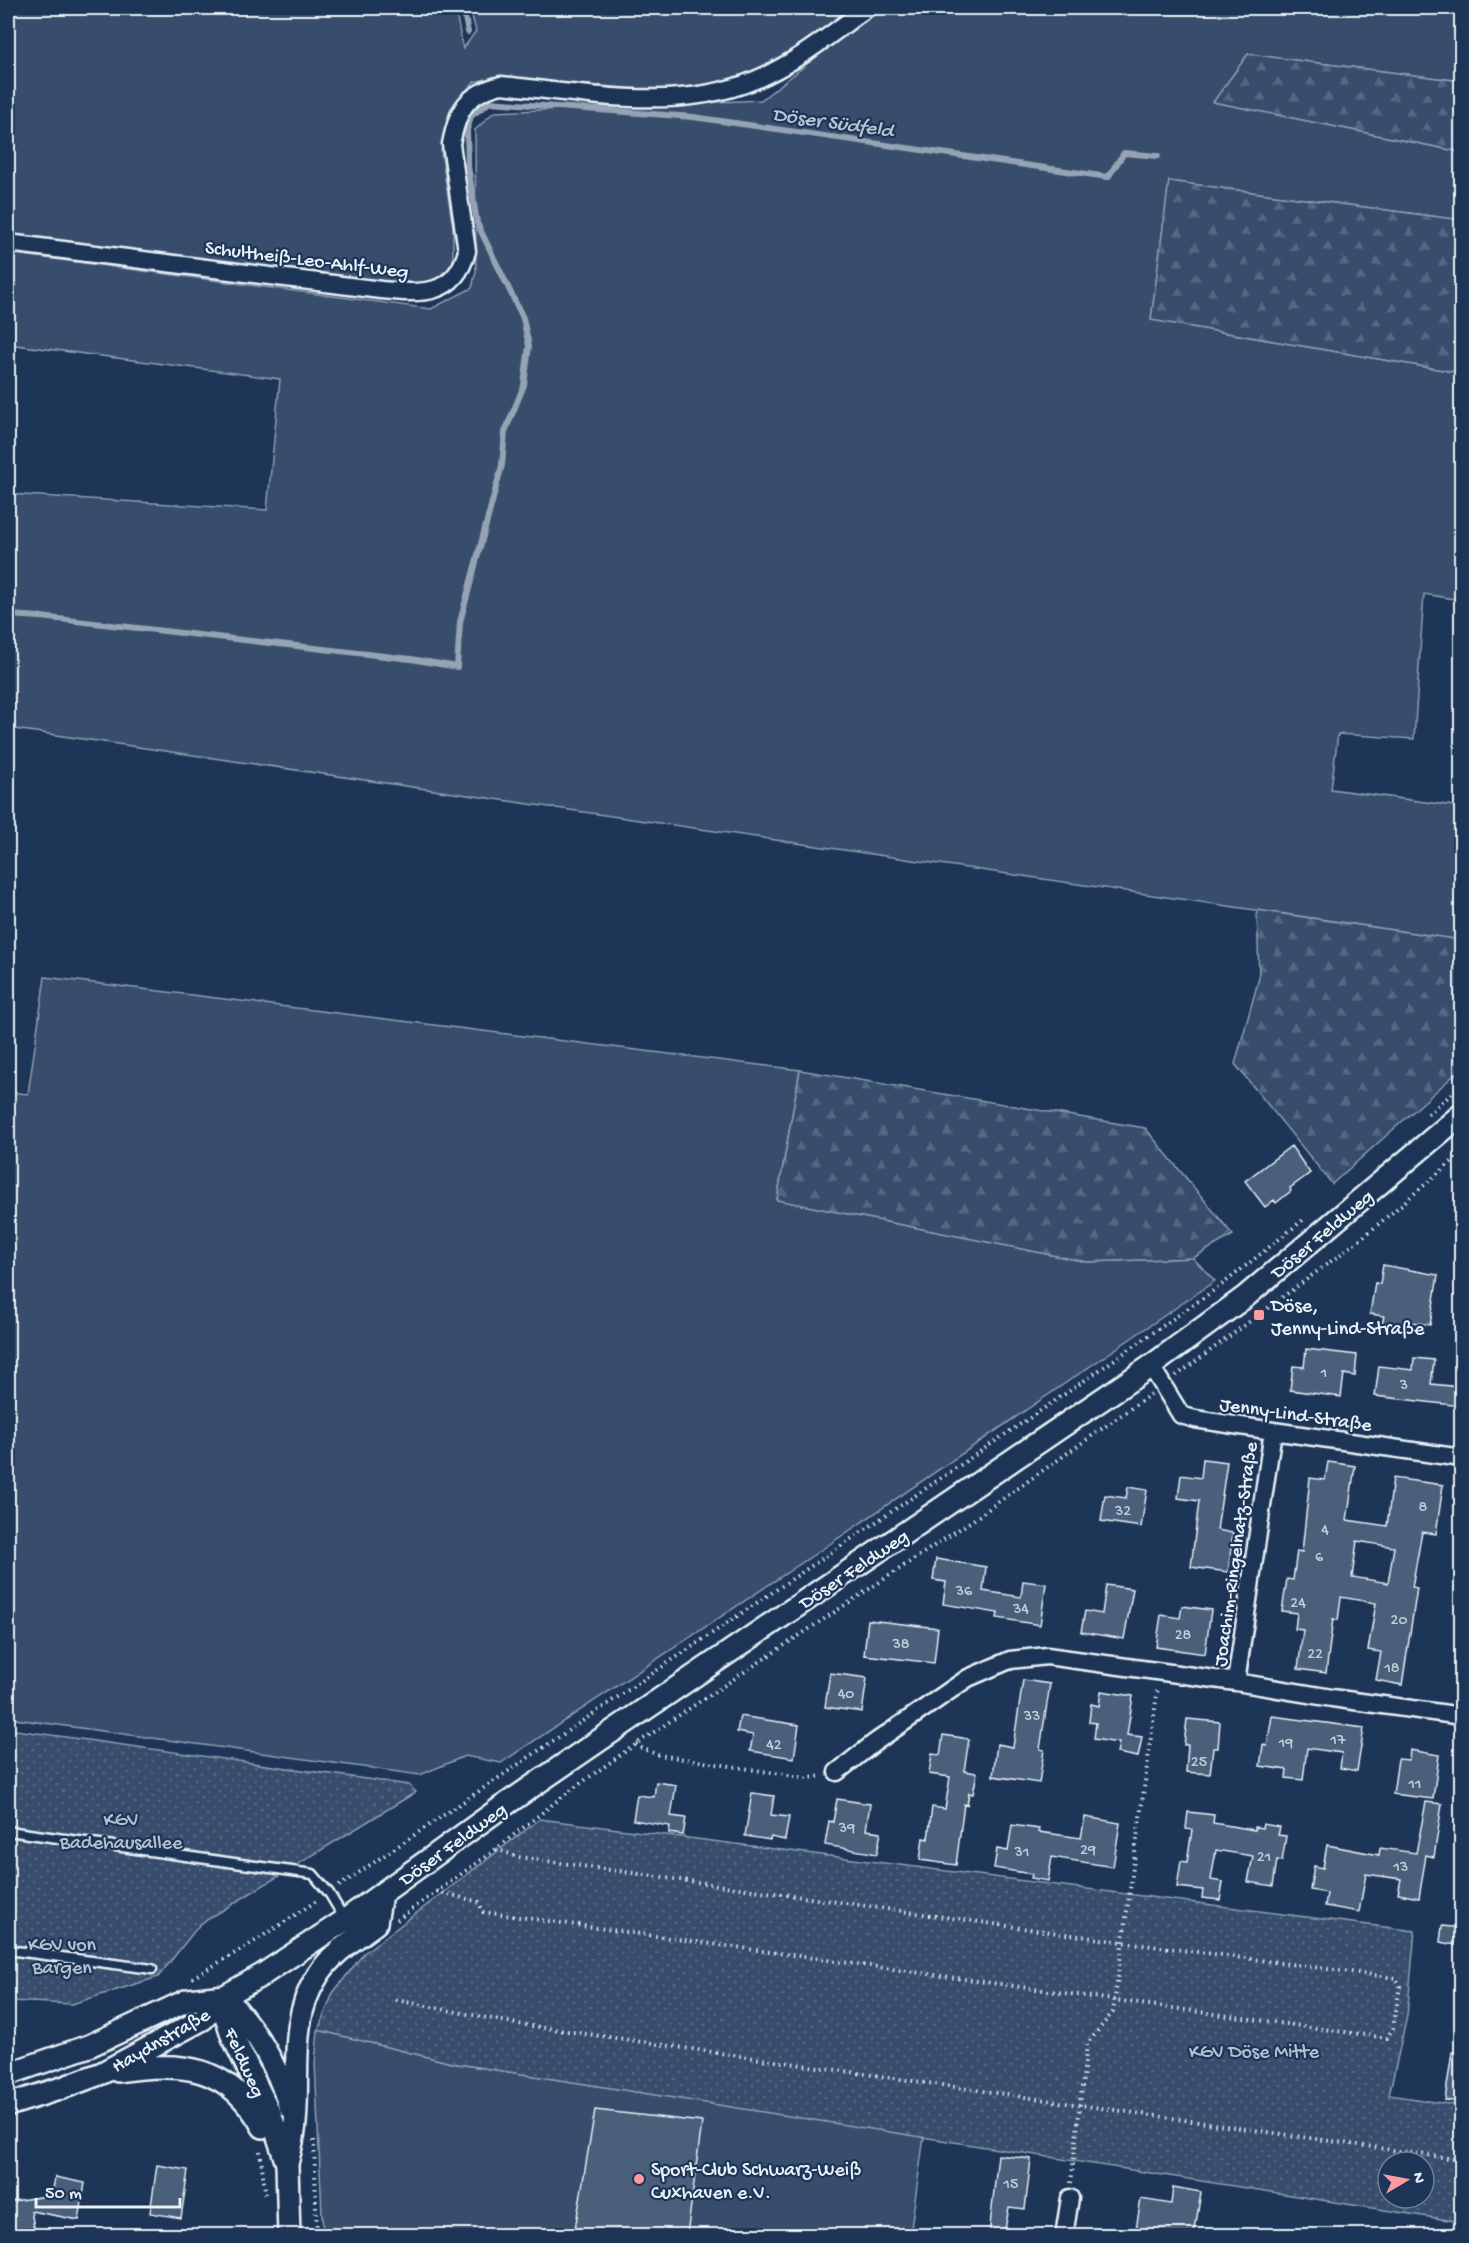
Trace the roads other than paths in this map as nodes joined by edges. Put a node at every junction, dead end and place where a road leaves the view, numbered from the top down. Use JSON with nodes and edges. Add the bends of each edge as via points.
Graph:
{"nodes":[{"id":1,"x":867,"y":8,"type":"edge"},
{"id":2,"x":8,"y":243,"type":"edge"},
{"id":3,"x":1461,"y":1114,"type":"edge"},
{"id":4,"x":1150,"y":1366,"type":"junction"},
{"id":5,"x":1274,"y":1431,"type":"junction"},
{"id":6,"x":1461,"y":1458,"type":"edge"},
{"id":7,"x":1236,"y":1682,"type":"junction"},
{"id":8,"x":1461,"y":1716,"type":"edge"},
{"id":9,"x":837,"y":1772,"type":"road end"},
{"id":10,"x":8,"y":1831,"type":"edge"},
{"id":11,"x":381,"y":1894,"type":"junction"},
{"id":12,"x":345,"y":1920,"type":"junction"},
{"id":13,"x":8,"y":1950,"type":"edge"},
{"id":14,"x":152,"y":1969,"type":"dead end"},
{"id":15,"x":225,"y":1996,"type":"junction"},
{"id":16,"x":102,"y":2073,"type":"junction"},
{"id":17,"x":8,"y":2074,"type":"edge"},
{"id":18,"x":8,"y":2105,"type":"edge"},
{"id":19,"x":295,"y":2125,"type":"junction"},
{"id":20,"x":287,"y":2164,"type":"junction"},
{"id":21,"x":1070,"y":2198,"type":"road end"},
{"id":22,"x":289,"y":2235,"type":"edge"},
{"id":23,"x":1064,"y":2235,"type":"edge"}],
"edges":[{"from":1,"to":2,"type":"street","name":"Schultheiß-Leo-Ahlf-Weg","via":[[789,63],[754,81],[702,95],[609,96],[501,85],[484,89],[467,100],[451,144],[467,251],[464,264],[453,279],[438,289],[414,293],[381,290]]},
{"from":3,"to":4,"type":"street","name":"Döser Feldweg","via":[[1245,1297]]},
{"from":4,"to":5,"type":"street","name":"Jenny-Lind-Straße","via":[[1180,1415]]},
{"from":4,"to":11,"type":"street","name":"Döser Feldweg","via":[[610,1733]]},
{"from":5,"to":6,"type":"street","name":"Jenny-Lind-Straße"},
{"from":5,"to":7,"type":"street","name":"Joachim-Ringelnatz-Straße"},
{"from":7,"to":8,"type":"street","name":"Joachim-Ringelnatz-Straße"},
{"from":7,"to":9,"type":"street","name":"Joachim-Ringelnatz-Straße","via":[[1047,1656],[1010,1660],[959,1683]]},
{"from":10,"to":12,"type":"lane","via":[[313,1874]]},
{"from":11,"to":12,"type":"street","name":"Döser Feldweg"},
{"from":11,"to":19,"type":"street","via":[[376,1923],[329,1962],[304,2001],[296,2044]]},
{"from":12,"to":15,"type":"street","name":"Döser Feldweg"},
{"from":13,"to":14,"type":"lane"},
{"from":15,"to":16,"type":"street","name":"Haydnstraße","via":[[193,2026]]},
{"from":15,"to":17,"type":"street","name":"Haydnstraße","via":[[188,2000],[89,2046]]},
{"from":15,"to":19,"type":"street","name":"Feldweg","via":[[266,2049],[282,2081]]},
{"from":15,"to":20,"type":"street","name":"Feldweg","via":[[232,2035],[271,2116]]},
{"from":16,"to":18,"type":"street","name":"Haydnstraße"},
{"from":16,"to":20,"type":"street","via":[[177,2067],[227,2082],[247,2101]]},
{"from":19,"to":20,"type":"street"},
{"from":20,"to":22,"type":"street","name":"Feldweg"},
{"from":21,"to":23,"type":"street"}]}
